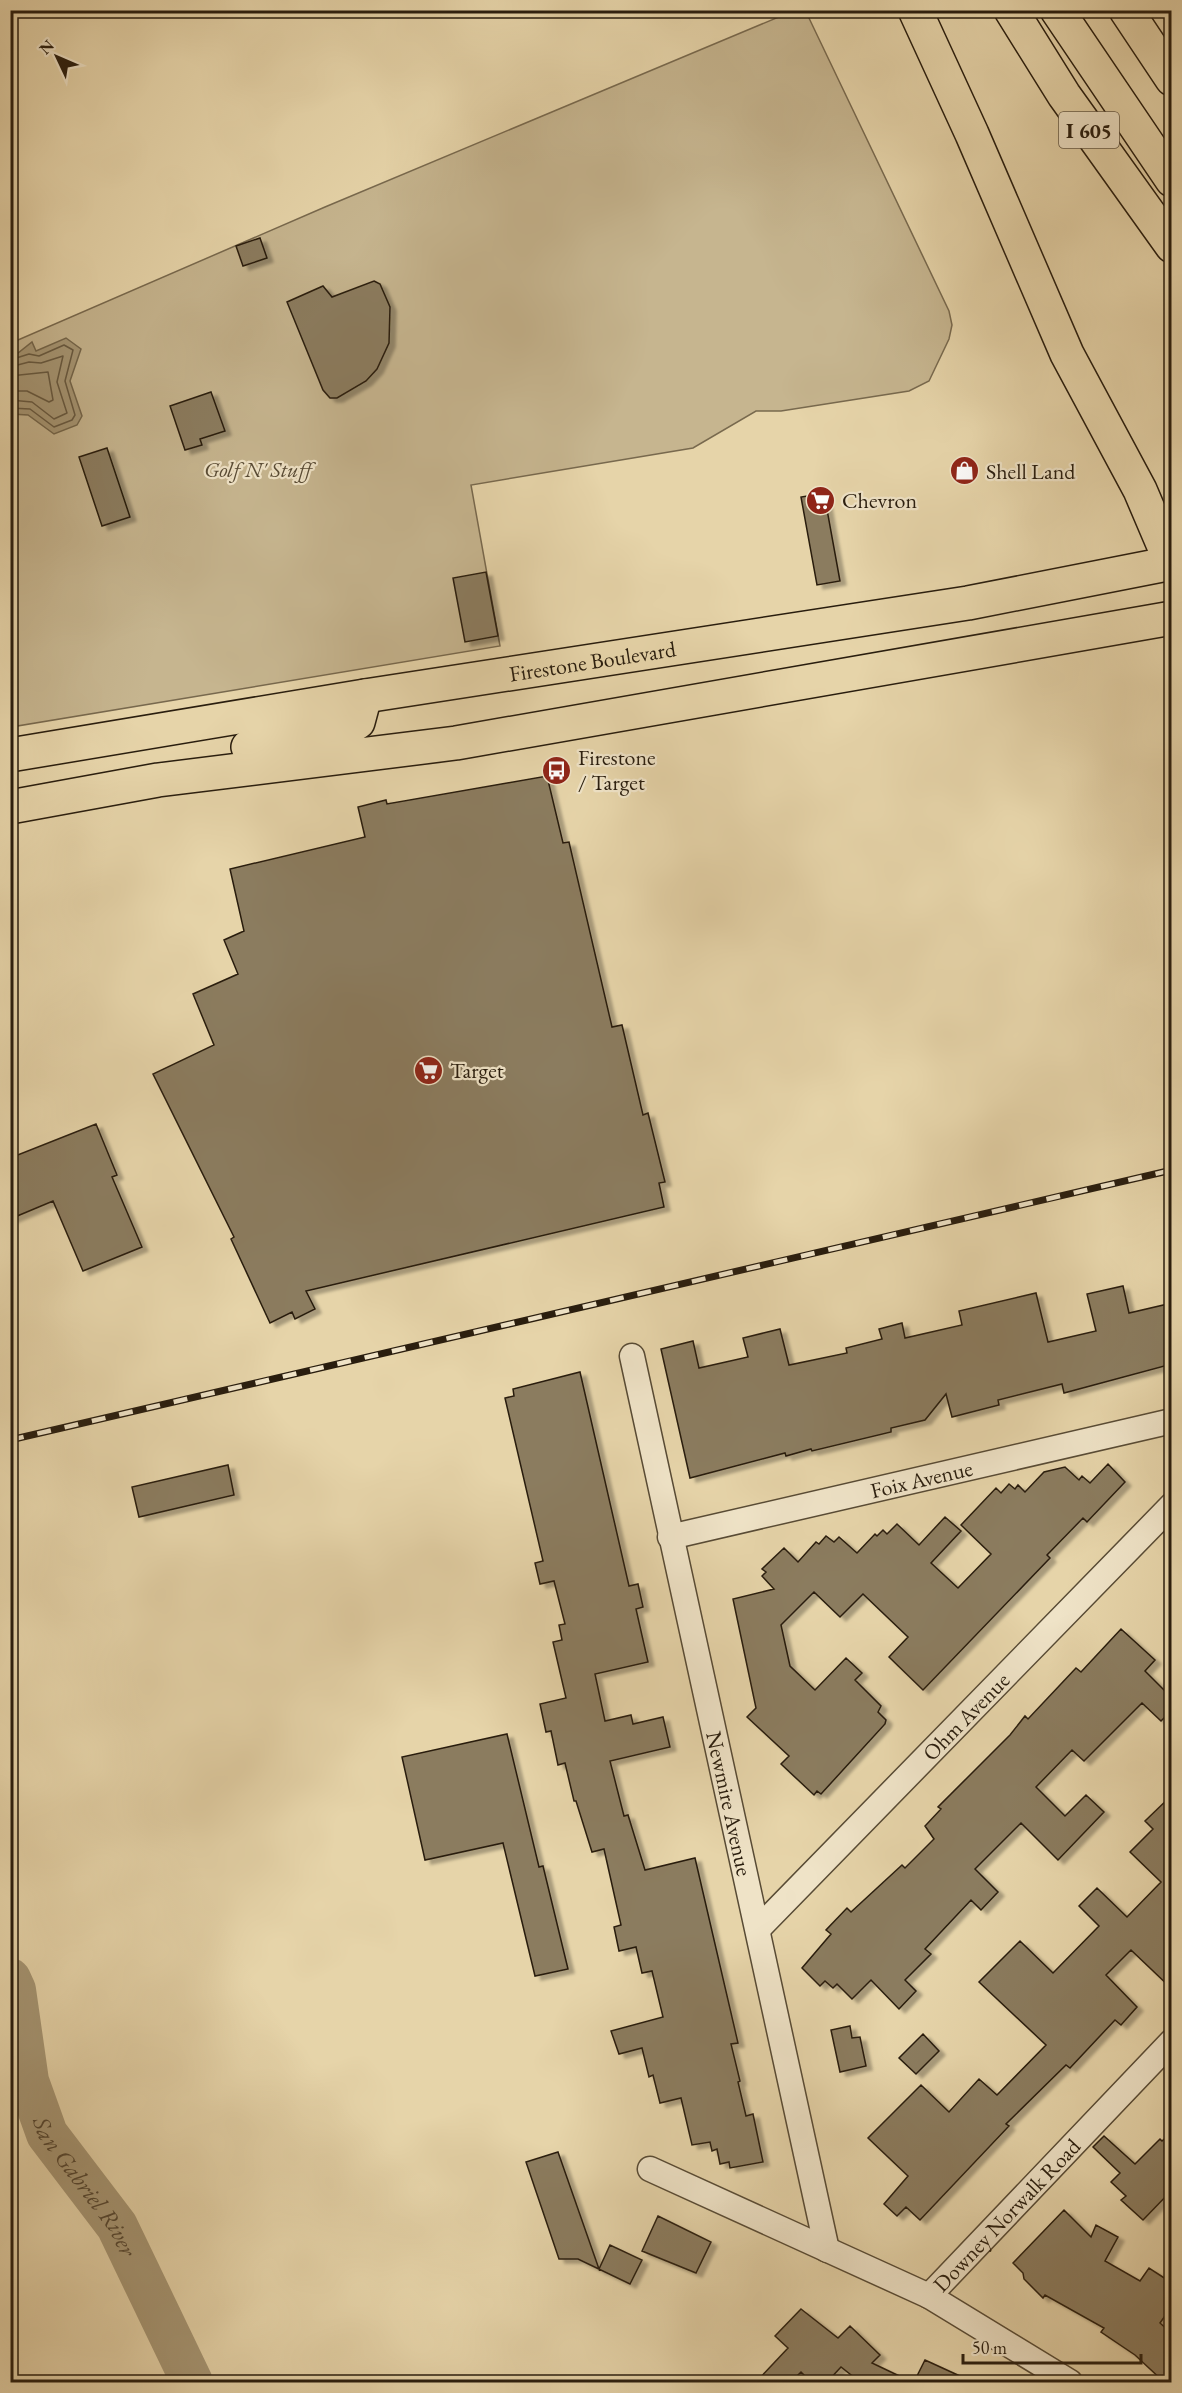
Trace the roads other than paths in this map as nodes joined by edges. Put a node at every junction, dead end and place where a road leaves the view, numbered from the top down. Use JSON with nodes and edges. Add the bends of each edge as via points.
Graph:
{"nodes":[{"id":1,"x":915,"y":10,"type":"edge"},
{"id":2,"x":1011,"y":10,"type":"edge"},
{"id":3,"x":1057,"y":10,"type":"edge"},
{"id":4,"x":1075,"y":10,"type":"edge"},
{"id":5,"x":1126,"y":10,"type":"edge"},
{"id":6,"x":1172,"y":79,"type":"edge"},
{"id":7,"x":1172,"y":154,"type":"edge"},
{"id":8,"x":1172,"y":180,"type":"edge"},
{"id":9,"x":1172,"y":246,"type":"edge"},
{"id":10,"x":1171,"y":564,"type":"edge"},
{"id":11,"x":1172,"y":618,"type":"edge"},
{"id":12,"x":365,"y":696,"type":"junction"},
{"id":13,"x":10,"y":755,"type":"edge"},
{"id":14,"x":158,"y":780,"type":"junction"},
{"id":15,"x":10,"y":807,"type":"edge"},
{"id":16,"x":632,"y":1356,"type":"dead end"},
{"id":17,"x":1172,"y":1421,"type":"edge"},
{"id":18,"x":1172,"y":1505,"type":"edge"},
{"id":19,"x":670,"y":1537,"type":"junction"},
{"id":20,"x":759,"y":1928,"type":"junction"},
{"id":21,"x":1170,"y":2047,"type":"edge"},
{"id":22,"x":650,"y":2169,"type":"dead end"},
{"id":23,"x":827,"y":2250,"type":"junction"},
{"id":24,"x":929,"y":2296,"type":"junction"},
{"id":25,"x":1070,"y":2382,"type":"edge"}],
"edges":[{"from":1,"to":10,"type":"main road","via":[[1067,354],[1140,490]]},
{"from":2,"to":9,"type":"main road","number":"I 605","via":[[1064,94]]},
{"from":3,"to":8,"type":"main road"},
{"from":4,"to":7,"type":"main road"},
{"from":5,"to":6,"type":"main road"},
{"from":10,"to":12,"type":"main road","name":"Firestone Boulevard","via":[[968,603]]},
{"from":11,"to":14,"type":"main road","via":[[456,743]]},
{"from":12,"to":13,"type":"main road","name":"Firestone Boulevard"},
{"from":12,"to":14,"type":"main road","via":[[358,722],[346,730],[196,756]]},
{"from":14,"to":15,"type":"main road"},
{"from":16,"to":19,"type":"street","name":"Newmire Avenue"},
{"from":17,"to":19,"type":"street","name":"Foix Avenue"},
{"from":18,"to":20,"type":"street","name":"Ohm Avenue"},
{"from":19,"to":20,"type":"street","name":"Newmire Avenue"},
{"from":20,"to":23,"type":"street","name":"Newmire Avenue"},
{"from":21,"to":24,"type":"street","name":"Downey Norwalk Road"},
{"from":22,"to":23,"type":"street","name":"Downey Norwalk Road"},
{"from":23,"to":24,"type":"street","name":"Downey Norwalk Road"},
{"from":24,"to":25,"type":"street"}]}
